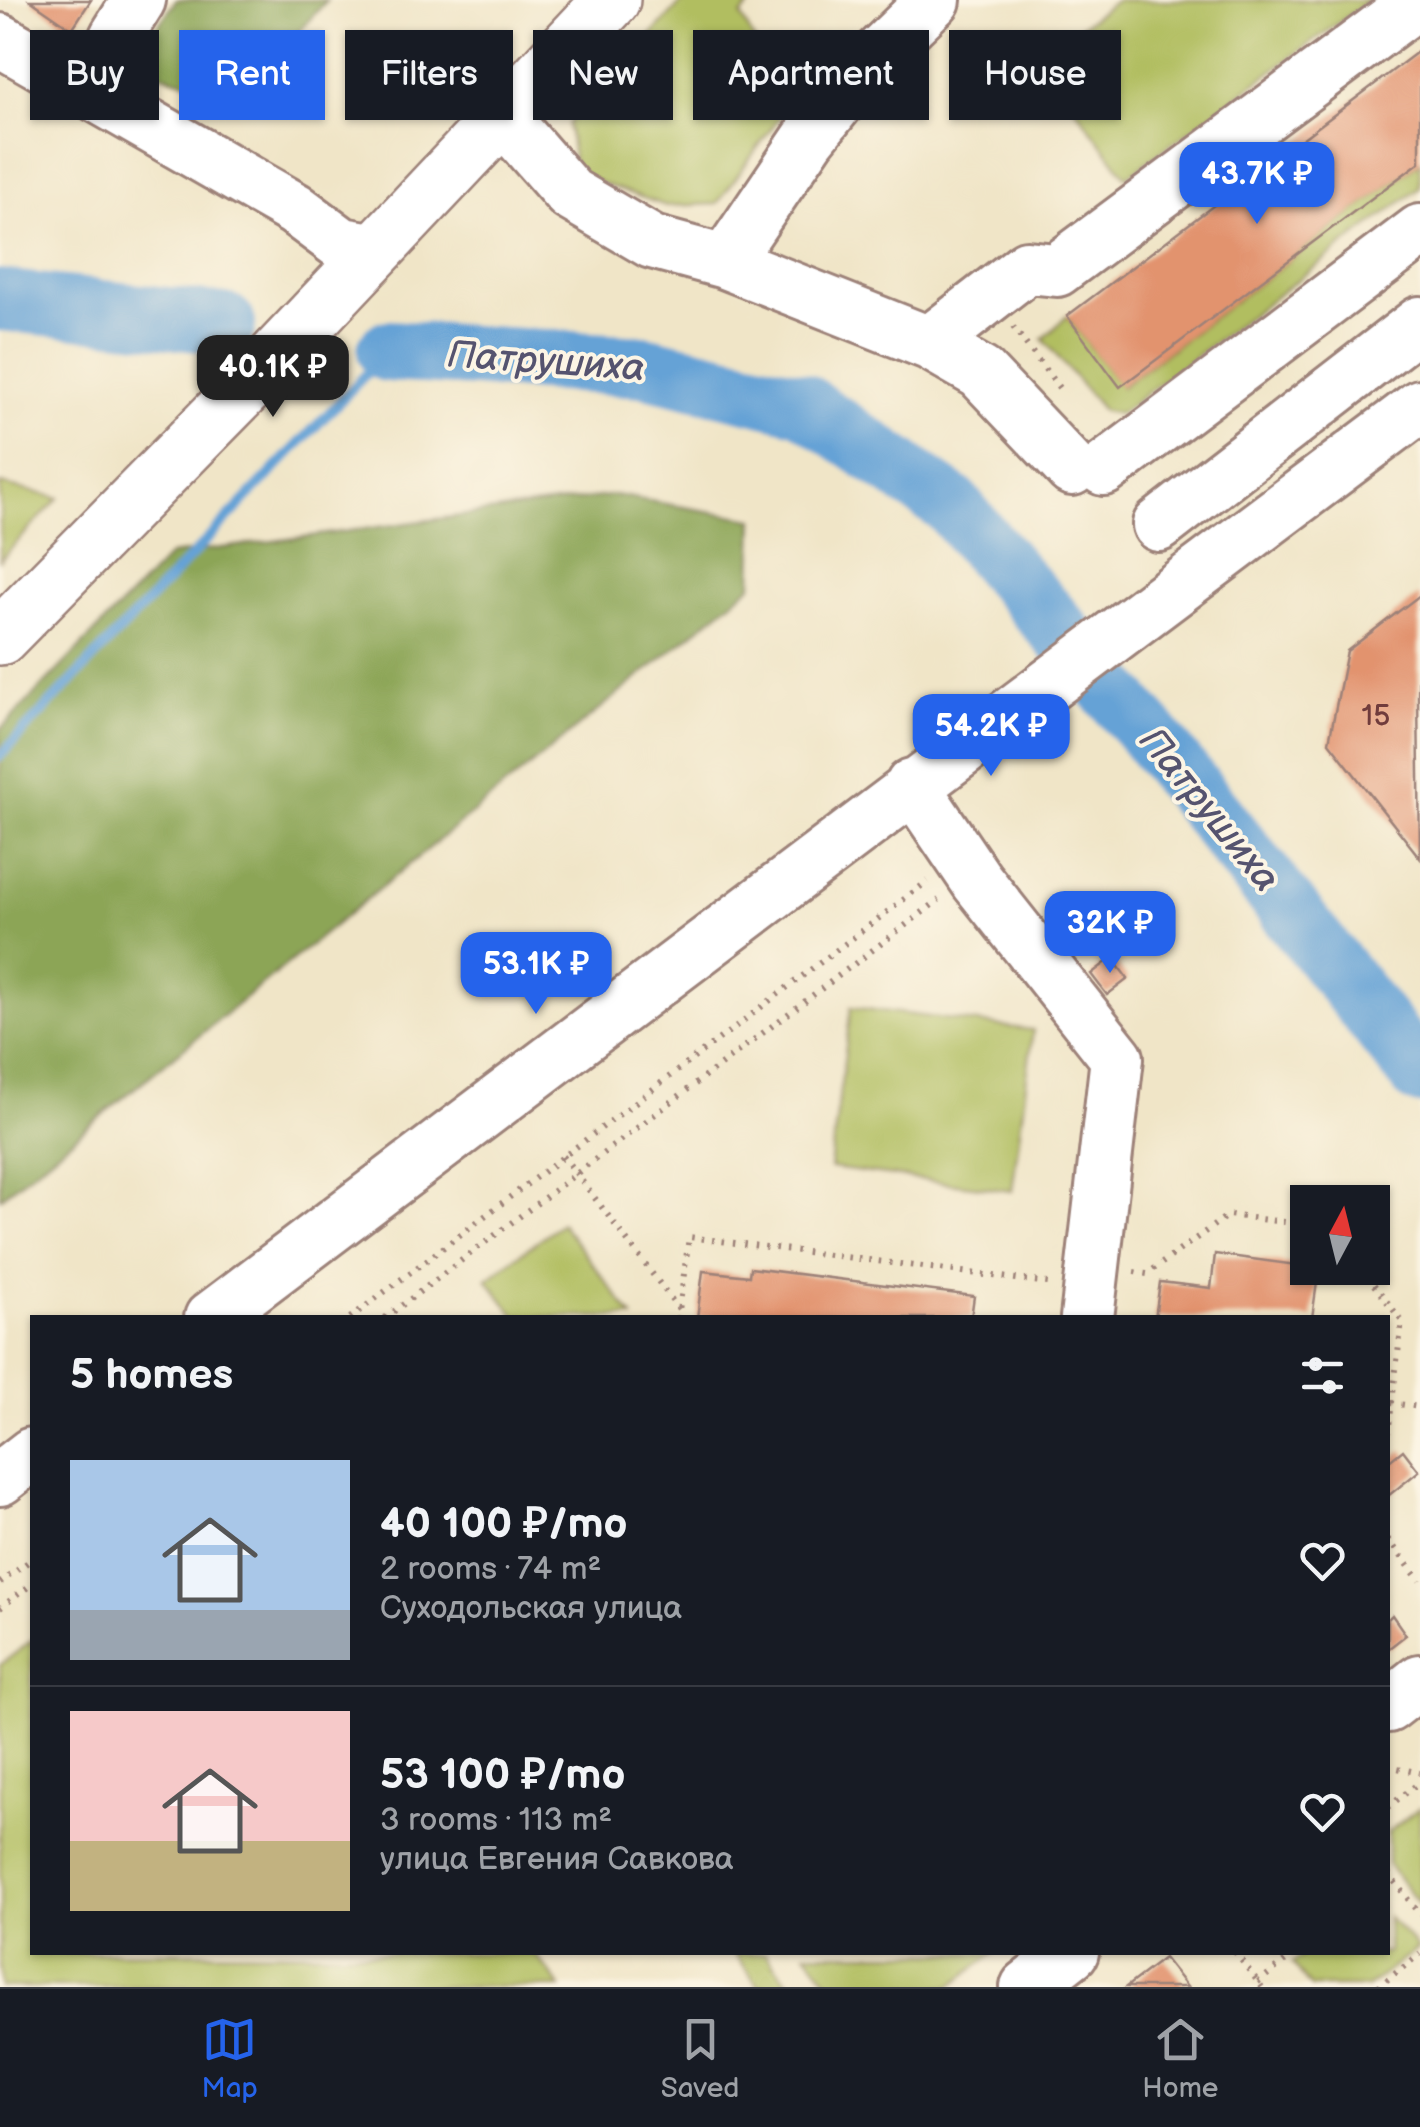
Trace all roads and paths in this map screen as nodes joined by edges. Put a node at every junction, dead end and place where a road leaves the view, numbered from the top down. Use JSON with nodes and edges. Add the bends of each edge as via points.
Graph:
{"nodes":[{"id":1,"x":612,"y":0,"type":"edge"},
{"id":2,"x":934,"y":0,"type":"edge"},
{"id":3,"x":1420,"y":0,"type":"edge"},
{"id":4,"x":0,"y":40,"type":"edge"},
{"id":5,"x":513,"y":106,"type":"edge"},
{"id":6,"x":500,"y":120,"type":"edge"},
{"id":7,"x":506,"y":120,"type":"edge"},
{"id":8,"x":1420,"y":231,"type":"edge"},
{"id":9,"x":377,"y":250,"type":"junction"},
{"id":10,"x":725,"y":262,"type":"junction"},
{"id":11,"x":1420,"y":323,"type":"edge"},
{"id":12,"x":929,"y":343,"type":"junction"},
{"id":13,"x":1420,"y":406,"type":"edge"},
{"id":14,"x":1159,"y":525,"type":"dead end"},
{"id":15,"x":0,"y":637,"type":"edge"},
{"id":16,"x":912,"y":785,"type":"junction"},
{"id":17,"x":967,"y":865,"type":"junction"},
{"id":18,"x":563,"y":1156,"type":"junction"},
{"id":19,"x":576,"y":1173,"type":"junction"},
{"id":20,"x":1290,"y":1223,"type":"edge"},
{"id":21,"x":1375,"y":1285,"type":"edge"},
{"id":22,"x":1090,"y":1291,"type":"edge"},
{"id":23,"x":679,"y":1314,"type":"edge"},
{"id":24,"x":215,"y":1315,"type":"edge"},
{"id":25,"x":354,"y":1315,"type":"edge"},
{"id":26,"x":389,"y":1315,"type":"edge"},
{"id":27,"x":1391,"y":1403,"type":"junction"},
{"id":28,"x":1420,"y":1407,"type":"edge"},
{"id":29,"x":1390,"y":1413,"type":"edge"},
{"id":30,"x":30,"y":1456,"type":"edge"},
{"id":31,"x":0,"y":1479,"type":"edge"},
{"id":32,"x":1390,"y":1542,"type":"edge"},
{"id":33,"x":30,"y":1560,"type":"edge"},
{"id":34,"x":1420,"y":1581,"type":"edge"},
{"id":35,"x":0,"y":1583,"type":"edge"},
{"id":36,"x":30,"y":1586,"type":"edge"},
{"id":37,"x":0,"y":1608,"type":"edge"},
{"id":38,"x":1420,"y":1681,"type":"edge"},
{"id":39,"x":1390,"y":1704,"type":"edge"},
{"id":40,"x":1390,"y":1766,"type":"edge"},
{"id":41,"x":1420,"y":1773,"type":"edge"},
{"id":42,"x":1420,"y":1782,"type":"edge"},
{"id":43,"x":1390,"y":1806,"type":"edge"},
{"id":44,"x":1390,"y":1879,"type":"edge"},
{"id":45,"x":1420,"y":1915,"type":"edge"},
{"id":46,"x":1420,"y":1954,"type":"edge"},
{"id":47,"x":1068,"y":1955,"type":"edge"},
{"id":48,"x":1237,"y":1955,"type":"edge"},
{"id":49,"x":1294,"y":1955,"type":"edge"},
{"id":50,"x":1260,"y":1985,"type":"edge"},
{"id":51,"x":1027,"y":1987,"type":"edge"},
{"id":52,"x":1378,"y":1987,"type":"edge"}],
"edges":[{"from":1,"to":5,"type":"main road"},
{"from":2,"to":10,"type":"street","via":[[868,63]]},
{"from":3,"to":12,"type":"street","via":[[1057,270],[1027,267]]},
{"from":4,"to":9,"type":"street","via":[[295,209],[342,244]]},
{"from":6,"to":9,"type":"main road"},
{"from":7,"to":10,"type":"street","via":[[570,194],[652,242]]},
{"from":8,"to":12,"type":"street","via":[[1088,469],[981,373]]},
{"from":9,"to":15,"type":"main road"},
{"from":10,"to":12,"type":"street"},
{"from":11,"to":14,"type":"street"},
{"from":13,"to":16,"type":"street"},
{"from":16,"to":17,"type":"street"},
{"from":16,"to":24,"type":"street"},
{"from":17,"to":18,"type":"path"},
{"from":17,"to":19,"type":"path"},
{"from":17,"to":22,"type":"street","via":[[1117,1058]]},
{"from":18,"to":19,"type":"path"},
{"from":18,"to":25,"type":"path"},
{"from":19,"to":23,"type":"path"},
{"from":19,"to":26,"type":"path"},
{"from":20,"to":22,"type":"path","via":[[1228,1215],[1147,1274]]},
{"from":21,"to":27,"type":"path","via":[[1402,1320]]},
{"from":22,"to":23,"type":"path","via":[[688,1237]]},
{"from":27,"to":28,"type":"path"},
{"from":27,"to":29,"type":"path"},
{"from":30,"to":31,"type":"street"},
{"from":32,"to":34,"type":"path"},
{"from":33,"to":35,"type":"path"},
{"from":36,"to":37,"type":"path"},
{"from":38,"to":39,"type":"street"},
{"from":40,"to":41,"type":"path"},
{"from":42,"to":43,"type":"path"},
{"from":44,"to":45,"type":"path"},
{"from":46,"to":52,"type":"path"},
{"from":47,"to":51,"type":"street"},
{"from":48,"to":50,"type":"path"},
{"from":49,"to":50,"type":"path"}]}
